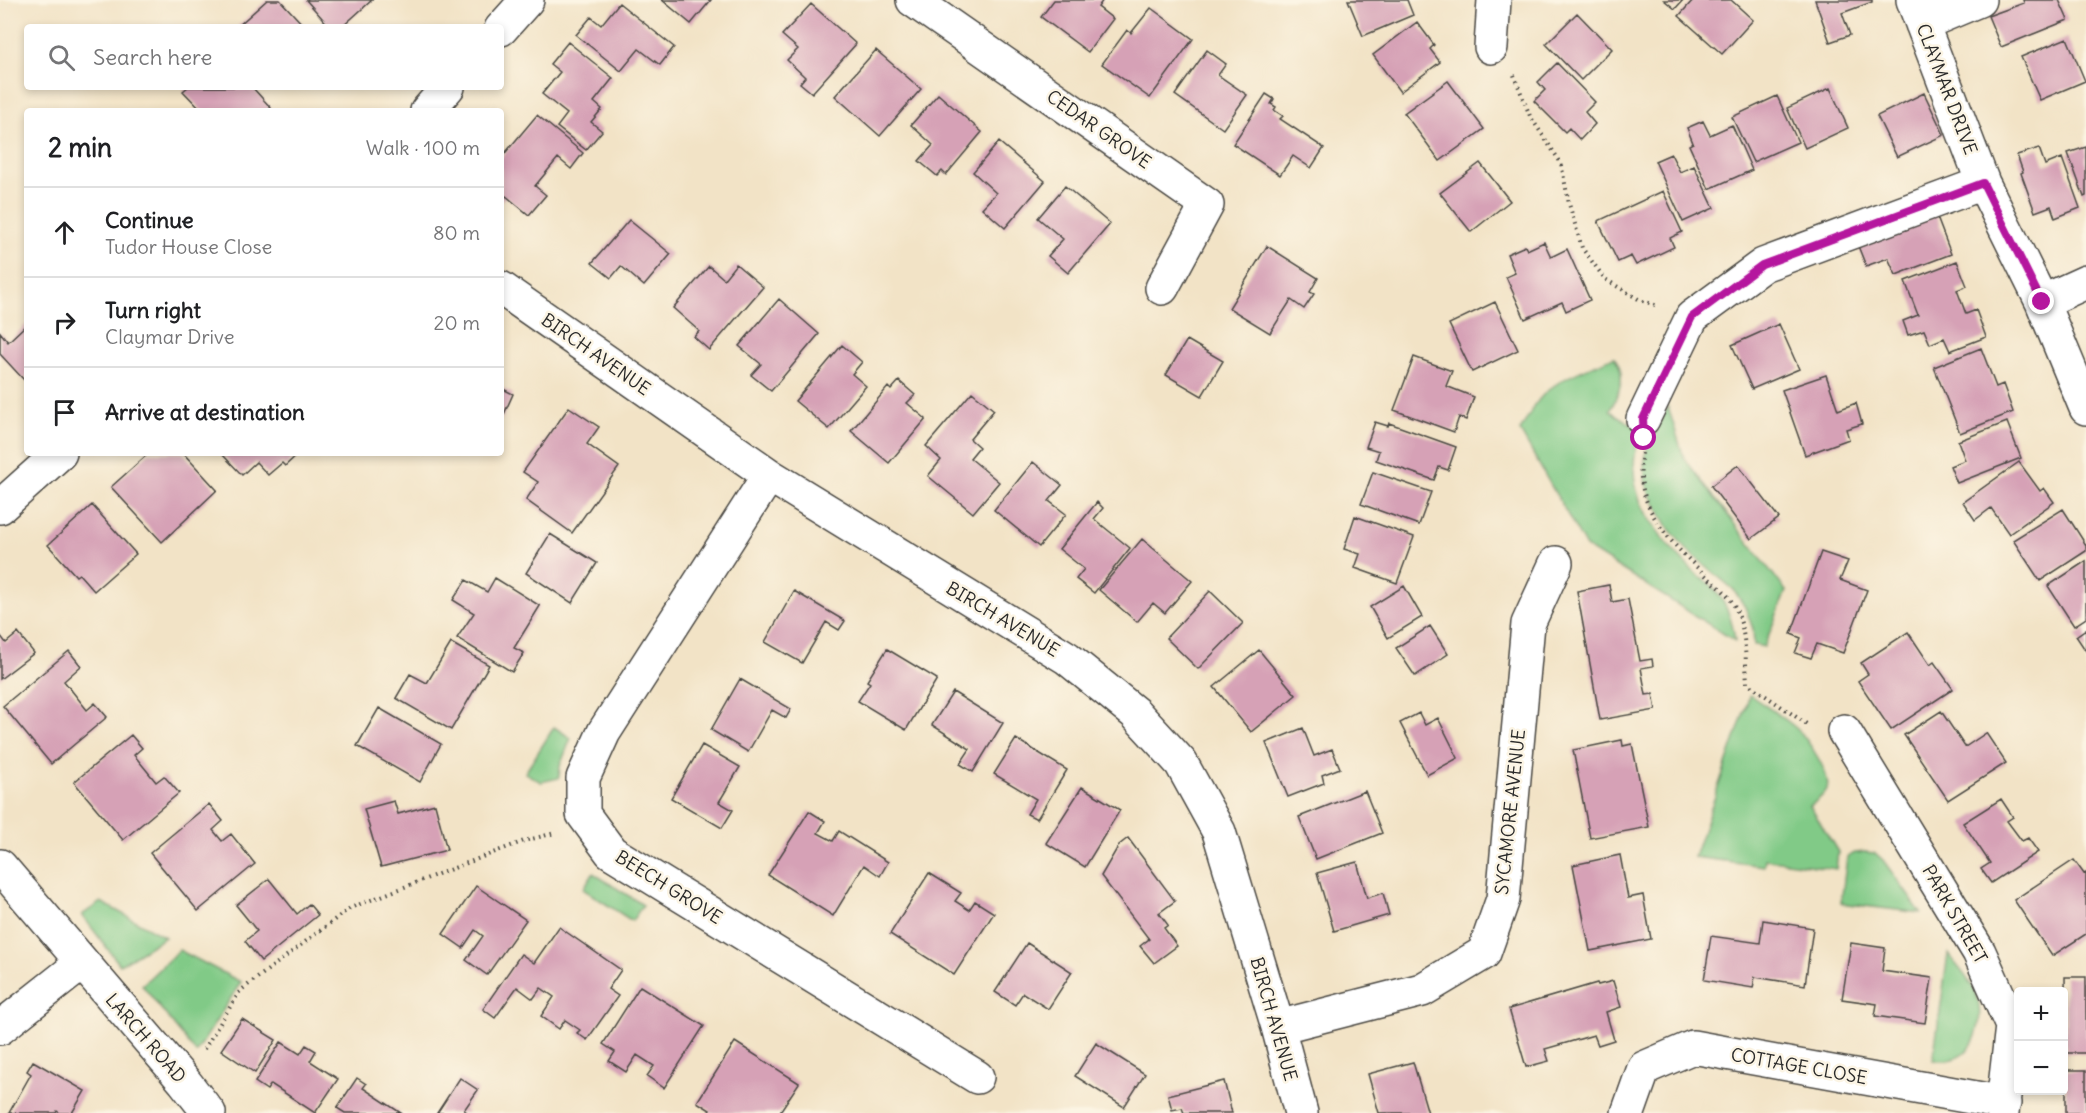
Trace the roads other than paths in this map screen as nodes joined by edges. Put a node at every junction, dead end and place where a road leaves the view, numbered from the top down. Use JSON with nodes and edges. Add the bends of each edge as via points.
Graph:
{"nodes":[{"id":1,"x":527,"y":0,"type":"edge"},
{"id":2,"x":913,"y":0,"type":"edge"},
{"id":3,"x":1494,"y":0,"type":"edge"},
{"id":4,"x":1979,"y":0,"type":"edge"},
{"id":5,"x":1917,"y":12,"type":"edge"},
{"id":6,"x":504,"y":26,"type":"edge"},
{"id":7,"x":1491,"y":47,"type":"road end"},
{"id":8,"x":445,"y":90,"type":"edge"},
{"id":9,"x":430,"y":108,"type":"edge"},
{"id":10,"x":1983,"y":183,"type":"junction"},
{"id":11,"x":2086,"y":282,"type":"edge"},
{"id":12,"x":1162,"y":288,"type":"dead end"},
{"id":13,"x":504,"y":290,"type":"edge"},
{"id":14,"x":2042,"y":302,"type":"junction"},
{"id":15,"x":2086,"y":408,"type":"edge"},
{"id":16,"x":1643,"y":419,"type":"road end"},
{"id":17,"x":57,"y":456,"type":"edge"},
{"id":18,"x":769,"y":475,"type":"junction"},
{"id":19,"x":0,"y":507,"type":"edge"},
{"id":20,"x":1556,"y":563,"type":"dead end"},
{"id":21,"x":1844,"y":731,"type":"road end"},
{"id":22,"x":0,"y":866,"type":"edge"},
{"id":23,"x":82,"y":963,"type":"junction"},
{"id":24,"x":1278,"y":1027,"type":"junction"},
{"id":25,"x":0,"y":1028,"type":"edge"},
{"id":26,"x":977,"y":1077,"type":"dead end"},
{"id":27,"x":2003,"y":1108,"type":"edge"},
{"id":28,"x":209,"y":1113,"type":"edge"},
{"id":29,"x":1301,"y":1113,"type":"edge"},
{"id":30,"x":1628,"y":1113,"type":"edge"}],
"edges":[{"from":1,"to":6,"type":"street"},
{"from":2,"to":12,"type":"street","name":"CEDAR GROVE","via":[[1207,205]]},
{"from":3,"to":7,"type":"street"},
{"from":4,"to":5,"type":"street"},
{"from":5,"to":10,"type":"street","name":"CLAYMAR DRIVE"},
{"from":8,"to":9,"type":"street"},
{"from":10,"to":14,"type":"street","name":"CLAYMAR DRIVE"},
{"from":10,"to":16,"type":"street","via":[[1762,265],[1692,317]]},
{"from":11,"to":14,"type":"street"},
{"from":13,"to":18,"type":"street","name":"BIRCH AVENUE"},
{"from":14,"to":15,"type":"street","name":"CLAYMAR DRIVE"},
{"from":17,"to":19,"type":"street"},
{"from":18,"to":24,"type":"street","name":"BIRCH AVENUE","via":[[1067,658],[1151,729],[1181,763],[1219,832]]},
{"from":18,"to":26,"type":"street","name":"BEECH GROVE","via":[[604,732],[583,778],[583,814],[611,852]]},
{"from":20,"to":24,"type":"street","name":"SYCAMORE AVENUE","via":[[1528,624],[1503,899],[1484,953],[1422,990]]},
{"from":21,"to":27,"type":"street","name":"PARK STREET","via":[[1979,952],[2012,1026]]},
{"from":22,"to":23,"type":"street","name":"LARCH ROAD"},
{"from":23,"to":25,"type":"street"},
{"from":23,"to":28,"type":"street","name":"LARCH ROAD"},
{"from":24,"to":29,"type":"street","name":"BIRCH AVENUE"},
{"from":27,"to":30,"type":"street","name":"COTTAGE CLOSE","via":[[1693,1047],[1644,1068]]}]}
